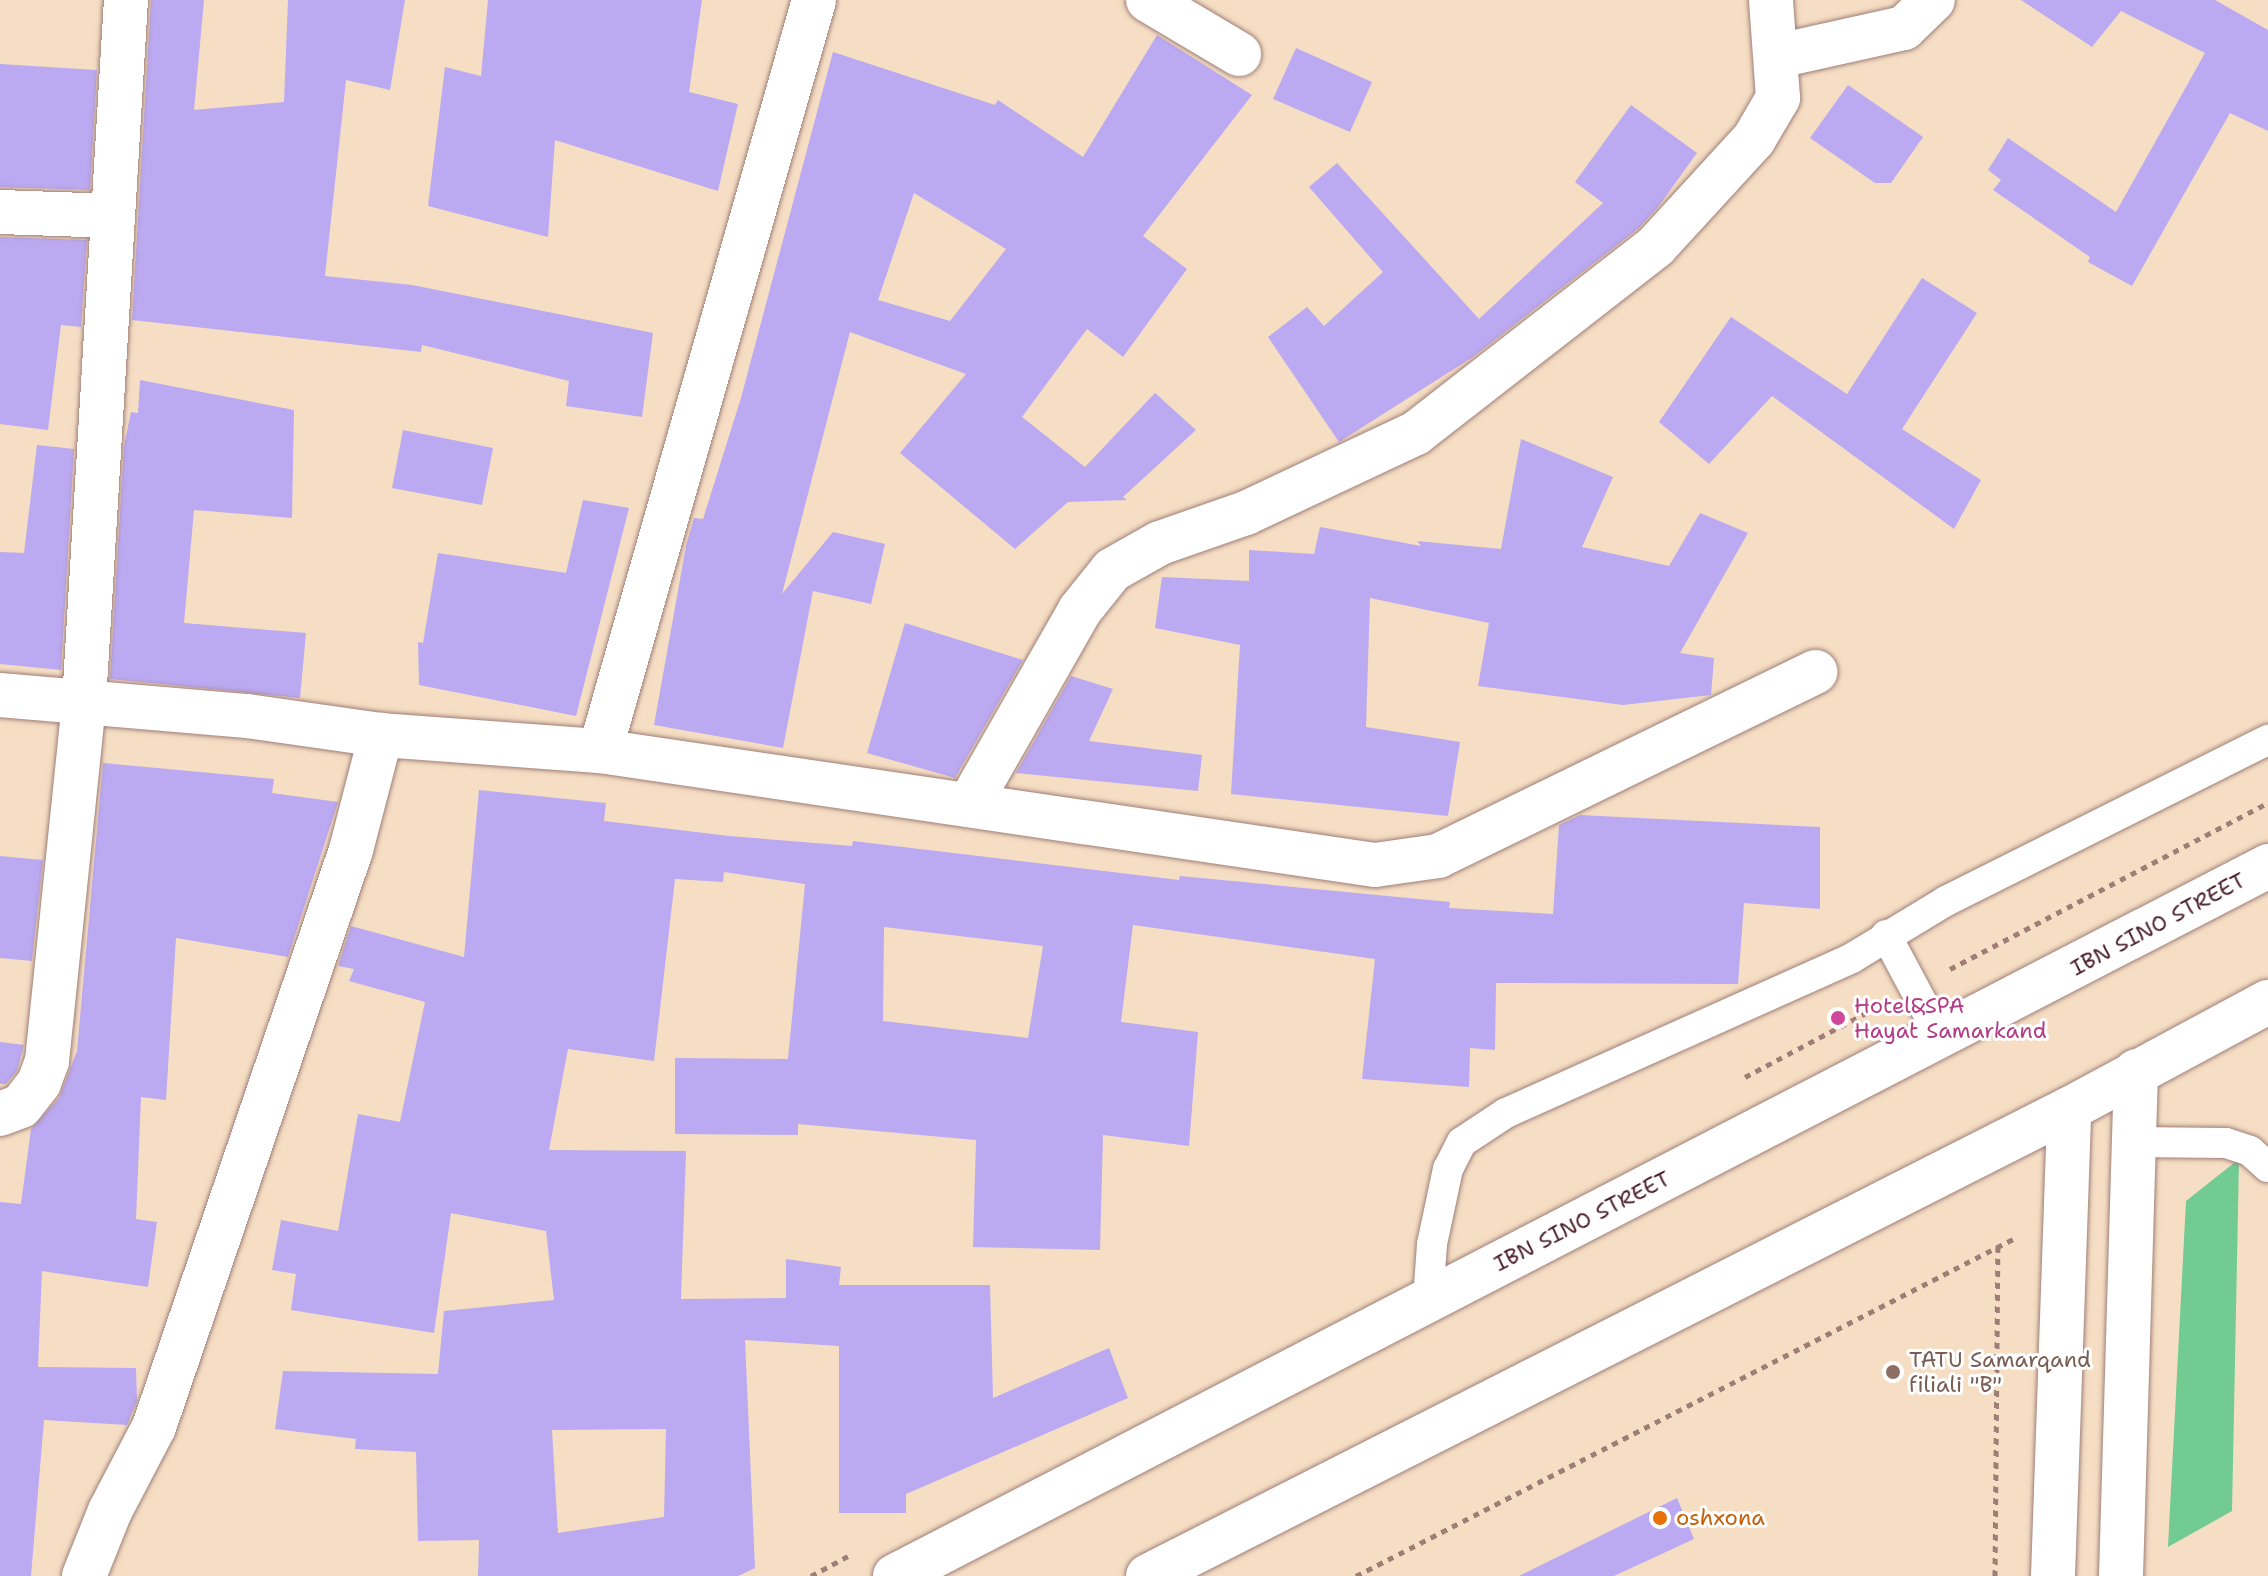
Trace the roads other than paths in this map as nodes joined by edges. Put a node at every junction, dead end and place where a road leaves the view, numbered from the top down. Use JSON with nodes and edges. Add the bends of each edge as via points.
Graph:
{"nodes":[{"id":1,"x":126,"y":0,"type":"edge"},
{"id":2,"x":814,"y":0,"type":"edge"},
{"id":3,"x":1148,"y":0,"type":"edge"},
{"id":4,"x":1771,"y":0,"type":"edge"},
{"id":5,"x":1933,"y":0,"type":"edge"},
{"id":6,"x":1239,"y":54,"type":"dead end"},
{"id":7,"x":1778,"y":56,"type":"junction"},
{"id":8,"x":0,"y":212,"type":"edge"},
{"id":9,"x":112,"y":216,"type":"junction"},
{"id":10,"x":1816,"y":672,"type":"dead end"},
{"id":11,"x":0,"y":695,"type":"edge"},
{"id":12,"x":84,"y":702,"type":"junction"},
{"id":13,"x":381,"y":735,"type":"junction"},
{"id":14,"x":2268,"y":740,"type":"edge"},
{"id":15,"x":600,"y":751,"type":"junction"},
{"id":16,"x":970,"y":803,"type":"junction"},
{"id":17,"x":2268,"y":866,"type":"edge"},
{"id":18,"x":1886,"y":935,"type":"junction"},
{"id":19,"x":2268,"y":1002,"type":"edge"},
{"id":20,"x":1941,"y":1038,"type":"junction"},
{"id":21,"x":2136,"y":1071,"type":"junction"},
{"id":22,"x":2069,"y":1109,"type":"junction"},
{"id":23,"x":0,"y":1114,"type":"edge"},
{"id":24,"x":2134,"y":1142,"type":"junction"},
{"id":25,"x":2268,"y":1167,"type":"edge"},
{"id":26,"x":1428,"y":1300,"type":"junction"},
{"id":27,"x":84,"y":1576,"type":"edge"},
{"id":28,"x":895,"y":1576,"type":"edge"},
{"id":29,"x":1148,"y":1576,"type":"edge"},
{"id":30,"x":2053,"y":1576,"type":"edge"},
{"id":31,"x":2121,"y":1576,"type":"edge"}],
"edges":[{"from":1,"to":9,"type":"street"},
{"from":2,"to":15,"type":"street"},
{"from":3,"to":6,"type":"street"},
{"from":4,"to":7,"type":"street"},
{"from":5,"to":7,"type":"street","via":[[1904,28]]},
{"from":7,"to":16,"type":"street","via":[[1778,98],[1754,139],[1656,246],[1416,433],[1246,513],[1160,543],[1112,570],[1080,610]]},
{"from":8,"to":9,"type":"street"},
{"from":9,"to":12,"type":"street"},
{"from":10,"to":16,"type":"street","via":[[1438,856],[1375,865]]},
{"from":11,"to":12,"type":"street"},
{"from":12,"to":13,"type":"street","via":[[247,716]]},
{"from":12,"to":23,"type":"street","via":[[47,1061],[39,1083],[21,1106]]},
{"from":13,"to":15,"type":"street"},
{"from":13,"to":27,"type":"street","via":[[351,850],[154,1427],[110,1511]]},
{"from":14,"to":18,"type":"lane"},
{"from":15,"to":16,"type":"street"},
{"from":17,"to":20,"type":"street","name":"IBN SINO STREET"},
{"from":18,"to":20,"type":"lane"},
{"from":18,"to":26,"type":"lane","via":[[1852,958],[1506,1113],[1462,1142],[1448,1169],[1432,1244]]},
{"from":19,"to":21,"type":"street"},
{"from":20,"to":26,"type":"street","name":"IBN SINO STREET"},
{"from":21,"to":22,"type":"street"},
{"from":21,"to":24,"type":"street"},
{"from":22,"to":29,"type":"street"},
{"from":22,"to":30,"type":"street"},
{"from":24,"to":25,"type":"lane","via":[[2226,1143],[2250,1151]]},
{"from":24,"to":31,"type":"street"},
{"from":26,"to":28,"type":"street","name":"IBN SINO STREET"}]}
